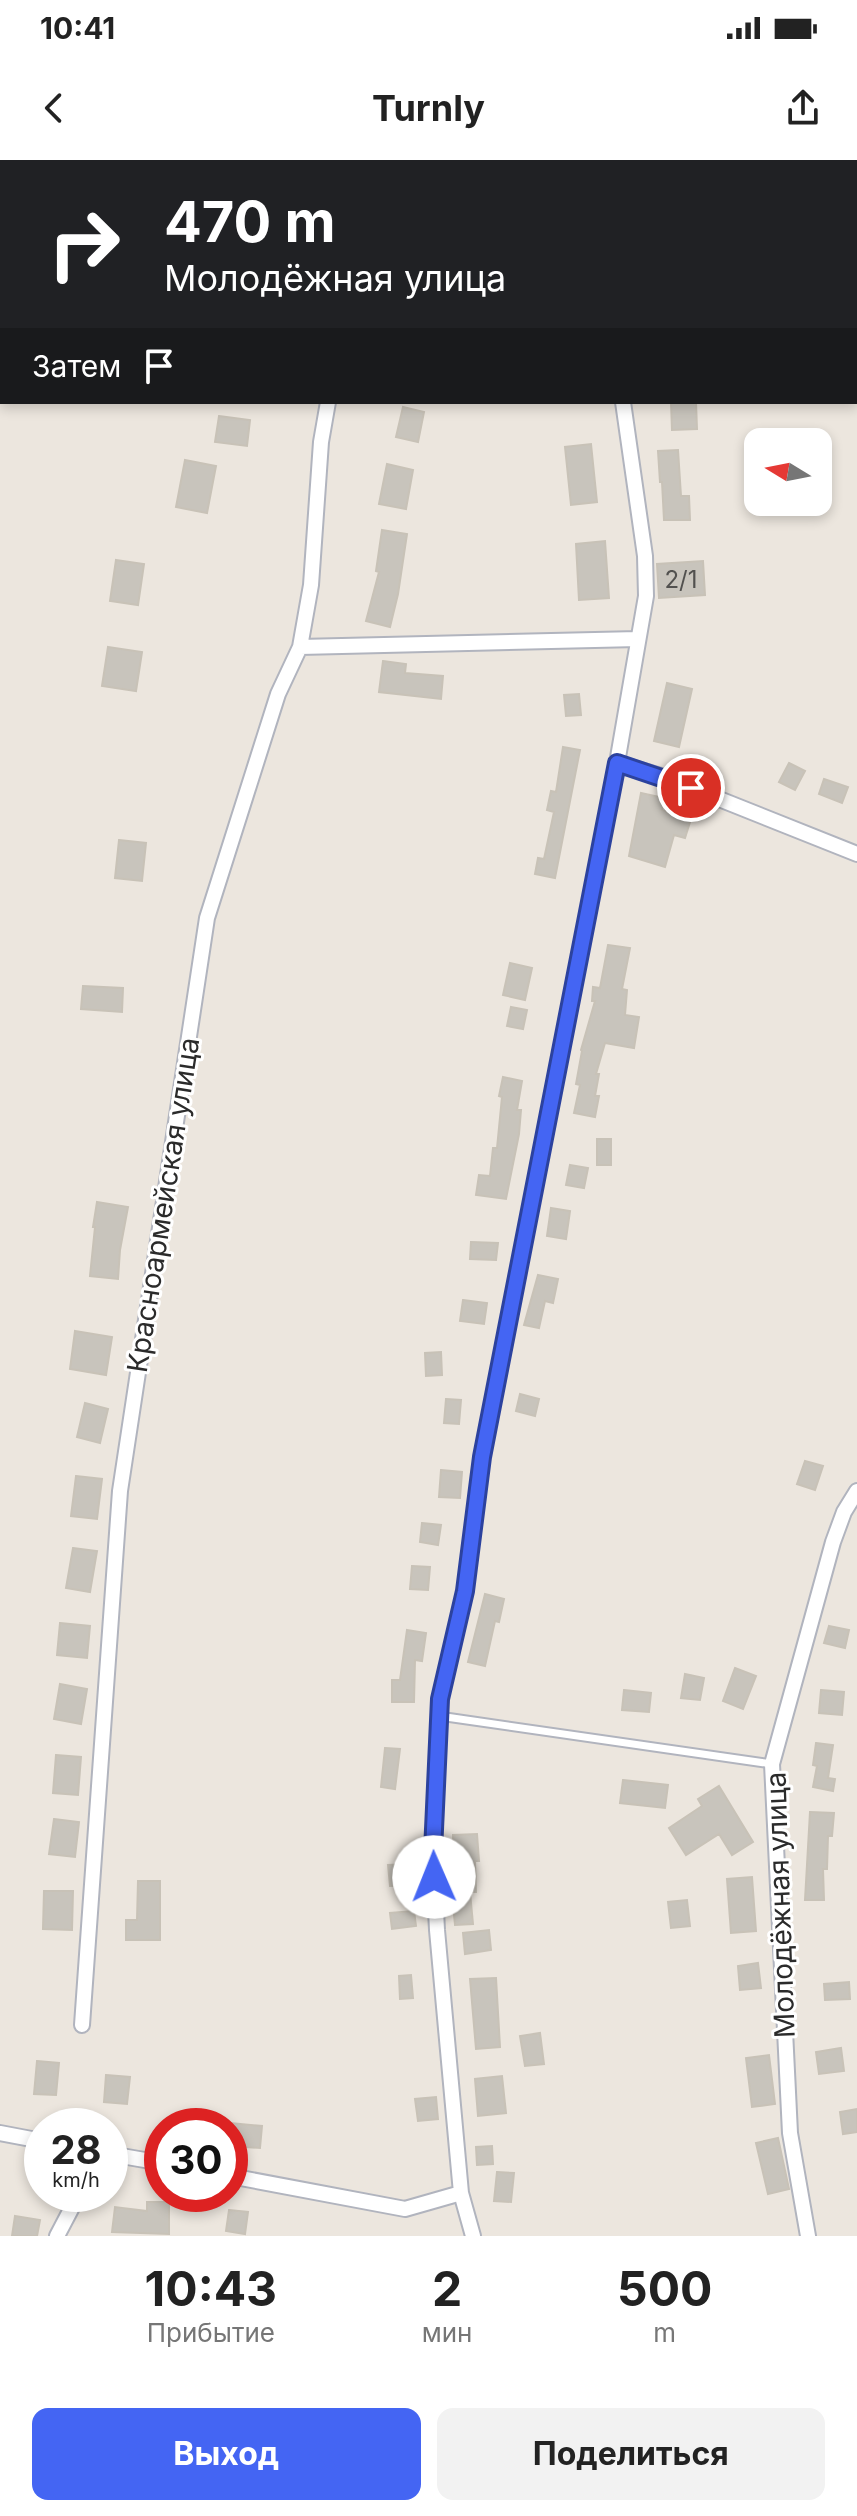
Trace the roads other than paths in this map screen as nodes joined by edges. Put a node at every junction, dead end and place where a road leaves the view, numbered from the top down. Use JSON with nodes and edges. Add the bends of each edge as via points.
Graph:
{"nodes":[{"id":1,"x":328,"y":404,"type":"edge"},
{"id":2,"x":623,"y":404,"type":"edge"},
{"id":3,"x":638,"y":639,"type":"junction"},
{"id":4,"x":300,"y":647,"type":"junction"},
{"id":5,"x":617,"y":763,"type":"junction"},
{"id":6,"x":857,"y":854,"type":"edge"},
{"id":7,"x":857,"y":1491,"type":"edge"},
{"id":8,"x":439,"y":1716,"type":"junction"},
{"id":9,"x":772,"y":1764,"type":"junction"},
{"id":10,"x":82,"y":2025,"type":"dead end"},
{"id":11,"x":0,"y":2133,"type":"edge"},
{"id":12,"x":24,"y":2138,"type":"edge"},
{"id":13,"x":248,"y":2179,"type":"edge"},
{"id":14,"x":461,"y":2193,"type":"junction"},
{"id":15,"x":70,"y":2212,"type":"edge"},
{"id":16,"x":57,"y":2236,"type":"edge"},
{"id":17,"x":473,"y":2236,"type":"edge"},
{"id":18,"x":808,"y":2236,"type":"edge"}],
"edges":[{"from":1,"to":4,"type":"street","name":"Красноармейская улица"},
{"from":2,"to":3,"type":"street","via":[[645,556],[646,596]]},
{"from":3,"to":4,"type":"street"},
{"from":3,"to":5,"type":"street"},
{"from":4,"to":10,"type":"street","name":"Красноармейская улица","via":[[278,694],[207,918],[120,1491]]},
{"from":5,"to":6,"type":"street"},
{"from":5,"to":8,"type":"street","via":[[482,1457],[465,1591]]},
{"from":7,"to":9,"type":"street","name":"Молодёжная улица","via":[[833,1542]]},
{"from":8,"to":9,"type":"lane"},
{"from":8,"to":14,"type":"street","via":[[433,1851]]},
{"from":9,"to":18,"type":"street","name":"Молодёжная улица","via":[[790,2133]]},
{"from":11,"to":12,"type":"street"},
{"from":13,"to":14,"type":"street","via":[[405,2209]]},
{"from":14,"to":17,"type":"street"},
{"from":15,"to":16,"type":"street"}]}
